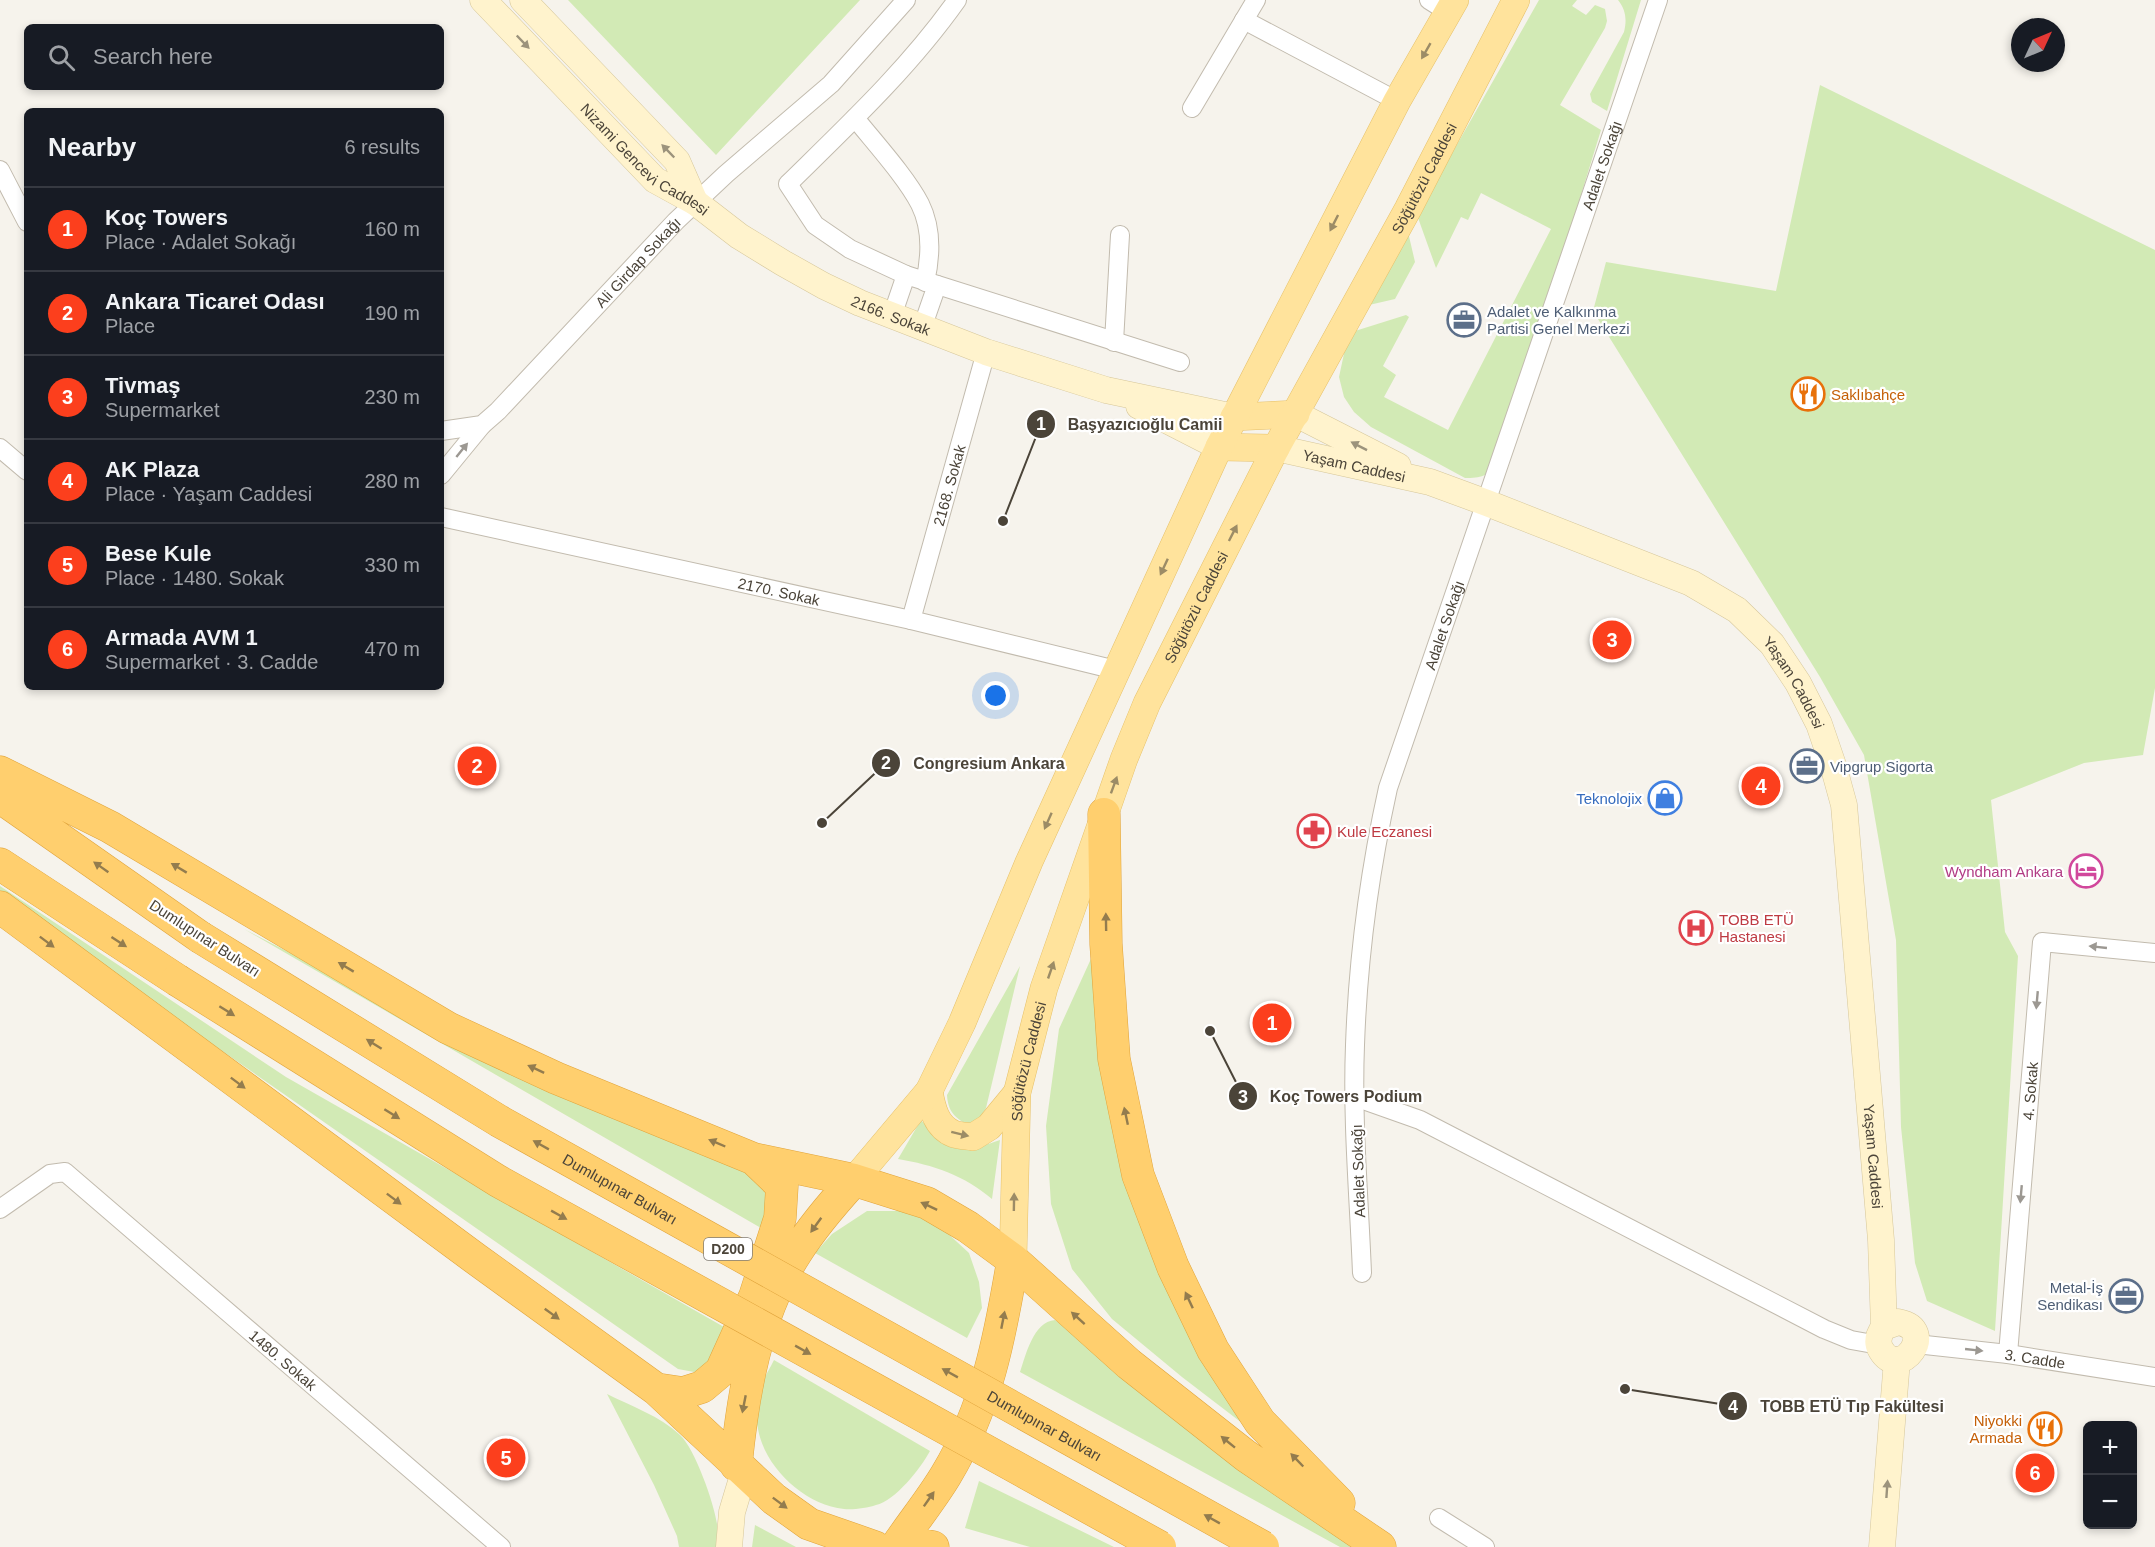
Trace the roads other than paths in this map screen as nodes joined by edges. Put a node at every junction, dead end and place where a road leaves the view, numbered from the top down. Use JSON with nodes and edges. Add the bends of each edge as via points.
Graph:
{"nodes":[{"id":1,"x":483,"y":0,"type":"edge"},
{"id":2,"x":523,"y":0,"type":"edge"},
{"id":3,"x":906,"y":0,"type":"edge"},
{"id":4,"x":957,"y":0,"type":"edge"},
{"id":5,"x":1256,"y":0,"type":"edge"},
{"id":6,"x":1516,"y":0,"type":"edge"},
{"id":7,"x":1658,"y":0,"type":"edge"},
{"id":8,"x":1444,"y":4,"type":"edge"},
{"id":9,"x":1244,"y":20,"type":"junction"},
{"id":10,"x":1398,"y":101,"type":"junction"},
{"id":11,"x":1192,"y":108,"type":"dead end"},
{"id":12,"x":855,"y":118,"type":"junction"},
{"id":13,"x":0,"y":170,"type":"edge"},
{"id":14,"x":695,"y":202,"type":"junction"},
{"id":15,"x":24,"y":216,"type":"edge"},
{"id":16,"x":1120,"y":235,"type":"dead end"},
{"id":17,"x":906,"y":275,"type":"junction"},
{"id":18,"x":931,"y":283,"type":"junction"},
{"id":19,"x":891,"y":316,"type":"junction"},
{"id":20,"x":922,"y":328,"type":"junction"},
{"id":21,"x":1114,"y":342,"type":"junction"},
{"id":22,"x":986,"y":352,"type":"junction"},
{"id":23,"x":1180,"y":362,"type":"dead end"},
{"id":24,"x":1106,"y":390,"type":"junction"},
{"id":25,"x":1296,"y":414,"type":"junction"},
{"id":26,"x":1234,"y":417,"type":"junction"},
{"id":27,"x":482,"y":425,"type":"junction"},
{"id":28,"x":444,"y":431,"type":"edge"},
{"id":29,"x":1219,"y":447,"type":"junction"},
{"id":30,"x":0,"y":448,"type":"edge"},
{"id":31,"x":1276,"y":448,"type":"junction"},
{"id":32,"x":24,"y":468,"type":"edge"},
{"id":33,"x":444,"y":471,"type":"edge"},
{"id":34,"x":1430,"y":482,"type":"junction"},
{"id":35,"x":1488,"y":503,"type":"junction"},
{"id":36,"x":444,"y":518,"type":"edge"},
{"id":37,"x":911,"y":620,"type":"junction"},
{"id":38,"x":1116,"y":670,"type":"junction"},
{"id":39,"x":0,"y":772,"type":"edge"},
{"id":40,"x":0,"y":796,"type":"edge"},
{"id":41,"x":1104,"y":814,"type":"junction"},
{"id":42,"x":0,"y":864,"type":"edge"},
{"id":43,"x":0,"y":907,"type":"edge"},
{"id":44,"x":2155,"y":952,"type":"edge"},
{"id":45,"x":929,"y":1091,"type":"junction"},
{"id":46,"x":1017,"y":1093,"type":"junction"},
{"id":47,"x":1355,"y":1097,"type":"junction"},
{"id":48,"x":754,"y":1159,"type":"junction"},
{"id":49,"x":854,"y":1180,"type":"junction"},
{"id":50,"x":0,"y":1209,"type":"edge"},
{"id":51,"x":1013,"y":1260,"type":"junction"},
{"id":52,"x":1362,"y":1273,"type":"dead end"},
{"id":53,"x":1896,"y":1340,"type":"junction"},
{"id":54,"x":2008,"y":1354,"type":"junction"},
{"id":55,"x":2155,"y":1377,"type":"edge"},
{"id":56,"x":656,"y":1389,"type":"junction"},
{"id":57,"x":740,"y":1468,"type":"junction"},
{"id":58,"x":1439,"y":1518,"type":"dead end"},
{"id":59,"x":890,"y":1545,"type":"edge"},
{"id":60,"x":501,"y":1547,"type":"edge"},
{"id":61,"x":729,"y":1547,"type":"edge"},
{"id":62,"x":933,"y":1547,"type":"edge"},
{"id":63,"x":1160,"y":1547,"type":"edge"},
{"id":64,"x":1263,"y":1547,"type":"edge"},
{"id":65,"x":1381,"y":1547,"type":"edge"},
{"id":66,"x":1485,"y":1547,"type":"edge"},
{"id":67,"x":1882,"y":1547,"type":"edge"}],
"edges":[{"from":1,"to":14,"type":"street","name":"Nizami Gencevi Caddesi","one_way":true,"via":[[655,180]]},
{"from":14,"to":2,"type":"street","name":"Nizami Gencevi Caddesi","one_way":true,"via":[[677,161]]},
{"from":3,"to":14,"type":"street","name":"Ali Girdap Sokağı","via":[[831,84]]},
{"from":4,"to":12,"type":"street","via":[[932,36]]},
{"from":5,"to":9,"type":"street"},
{"from":6,"to":25,"type":"main road","name":"Söğütözü Caddesi"},
{"from":7,"to":35,"type":"street","name":"Adalet Sokağı"},
{"from":8,"to":10,"type":"main road","one_way":true},
{"from":9,"to":10,"type":"street"},
{"from":9,"to":11,"type":"street"},
{"from":10,"to":26,"type":"main road","one_way":true},
{"from":12,"to":17,"type":"street","via":[[789,184],[815,225],[850,249]]},
{"from":12,"to":18,"type":"street","via":[[921,204],[929,233]]},
{"from":13,"to":15,"type":"street"},
{"from":14,"to":19,"type":"street","name":"2166. Sokak","via":[[783,263],[833,291]]},
{"from":14,"to":27,"type":"street","name":"Ali Girdap Sokağı"},
{"from":16,"to":21,"type":"street"},
{"from":17,"to":18,"type":"street"},
{"from":17,"to":19,"type":"street"},
{"from":18,"to":20,"type":"street"},
{"from":18,"to":21,"type":"street"},
{"from":19,"to":20,"type":"street","name":"2166. Sokak"},
{"from":20,"to":22,"type":"street","name":"2166. Sokak"},
{"from":21,"to":23,"type":"street"},
{"from":22,"to":24,"type":"street","name":"2166. Sokak"},
{"from":22,"to":37,"type":"street","name":"2168. Sokak"},
{"from":24,"to":26,"type":"street","name":"2166. Sokak"},
{"from":24,"to":29,"type":"street","name":"2166. Sokak"},
{"from":25,"to":26,"type":"main road"},
{"from":25,"to":31,"type":"main road","name":"Söğütözü Caddesi"},
{"from":34,"to":25,"type":"street","name":"Yaşam Caddesi","one_way":true},
{"from":26,"to":29,"type":"main road"},
{"from":27,"to":28,"type":"street"},
{"from":33,"to":27,"type":"street","name":"Ali Girdap Sokağı","one_way":true},
{"from":29,"to":31,"type":"main road"},
{"from":29,"to":38,"type":"main road","one_way":true},
{"from":30,"to":32,"type":"street"},
{"from":31,"to":34,"type":"street","name":"Yaşam Caddesi"},
{"from":41,"to":31,"type":"main road","name":"Söğütözü Caddesi","one_way":true,"via":[[1147,703]]},
{"from":34,"to":35,"type":"street","name":"Yaşam Caddesi"},
{"from":35,"to":47,"type":"street","name":"Adalet Sokağı","via":[[1388,788],[1364,921]]},
{"from":35,"to":53,"type":"street","name":"Yaşam Caddesi","via":[[1691,583],[1737,609],[1772,644],[1819,724],[1844,806],[1881,1240]]},
{"from":36,"to":37,"type":"street","name":"2170. Sokak"},
{"from":37,"to":38,"type":"street","name":"2170. Sokak"},
{"from":38,"to":45,"type":"main road","one_way":true},
{"from":48,"to":39,"type":"highway","one_way":true,"via":[[556,1078],[448,1028],[110,827]]},
{"from":64,"to":40,"type":"highway","name":"Dumlupınar Bulvarı","number":"D200","one_way":true,"bridge":true,"via":[[499,1121],[200,937]]},
{"from":46,"to":41,"type":"main road","name":"Söğütözü Caddesi","one_way":true,"via":[[1044,988]]},
{"from":65,"to":41,"type":"highway","one_way":true,"via":[[1260,1422],[1212,1350],[1173,1267],[1138,1175],[1114,1059],[1106,944]]},
{"from":42,"to":63,"type":"highway","one_way":true,"bridge":true,"via":[[498,1181]]},
{"from":43,"to":56,"type":"highway","one_way":true},
{"from":44,"to":54,"type":"street","name":"4. Sokak","one_way":true,"via":[[2042,942]]},
{"from":45,"to":46,"type":"main road","one_way":true,"via":[[933,1113],[941,1124],[954,1134],[973,1137],[989,1127]]},
{"from":45,"to":49,"type":"main road"},
{"from":51,"to":46,"type":"main road","name":"Söğütözü Caddesi","one_way":true},
{"from":47,"to":52,"type":"street","name":"Adalet Sokağı"},
{"from":47,"to":53,"type":"street","name":"3. Cadde","via":[[1420,1120],[1824,1329],[1851,1340]]},
{"from":48,"to":49,"type":"highway"},
{"from":48,"to":56,"type":"highway","via":[[782,1186],[780,1218],[755,1296],[721,1371],[702,1387],[683,1394]]},
{"from":51,"to":49,"type":"highway","one_way":true,"via":[[927,1203]]},
{"from":49,"to":57,"type":"highway","one_way":true,"via":[[795,1254],[772,1300],[752,1362],[740,1421]]},
{"from":50,"to":60,"type":"street","name":"1480. Sokak","via":[[50,1174],[65,1172]]},
{"from":59,"to":51,"type":"highway","one_way":true,"via":[[946,1475],[978,1412],[994,1360]]},
{"from":65,"to":51,"type":"highway","one_way":true,"via":[[1246,1456],[1129,1364]]},
{"from":53,"to":54,"type":"street","name":"3. Cadde","one_way":true},
{"from":67,"to":53,"type":"street","name":"Yaşam Caddesi","one_way":true},
{"from":54,"to":55,"type":"street","name":"3. Cadde"},
{"from":56,"to":57,"type":"highway"},
{"from":57,"to":59,"type":"highway","one_way":true,"via":[[809,1524],[853,1541]]},
{"from":57,"to":61,"type":"street"},
{"from":58,"to":66,"type":"street"},
{"from":59,"to":62,"type":"highway"}]}
